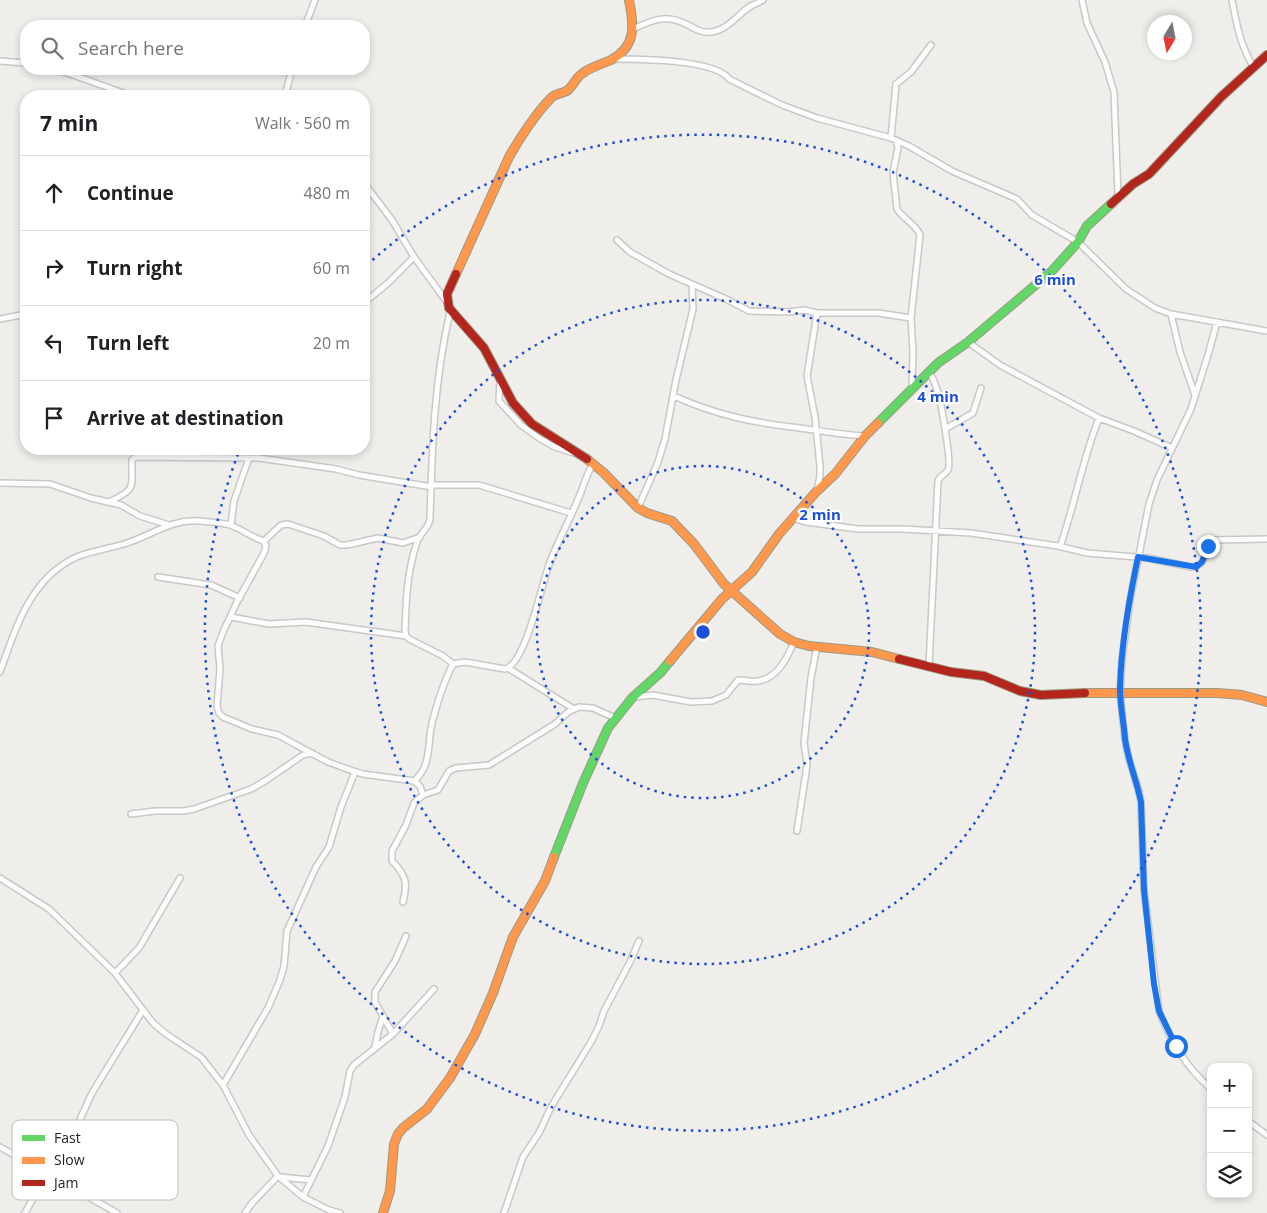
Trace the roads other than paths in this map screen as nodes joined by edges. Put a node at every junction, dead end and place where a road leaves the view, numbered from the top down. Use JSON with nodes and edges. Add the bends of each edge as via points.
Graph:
{"nodes":[{"id":1,"x":315,"y":0,"type":"edge"},
{"id":2,"x":629,"y":0,"type":"edge"},
{"id":3,"x":763,"y":0,"type":"edge"},
{"id":4,"x":1082,"y":0,"type":"edge"},
{"id":5,"x":1232,"y":0,"type":"edge"},
{"id":6,"x":307,"y":20,"type":"edge"},
{"id":7,"x":633,"y":29,"type":"junction"},
{"id":8,"x":930,"y":45,"type":"dead end"},
{"id":9,"x":1267,"y":55,"type":"edge"},
{"id":10,"x":612,"y":59,"type":"junction"},
{"id":11,"x":0,"y":61,"type":"edge"},
{"id":12,"x":20,"y":63,"type":"edge"},
{"id":13,"x":1254,"y":68,"type":"junction"},
{"id":14,"x":73,"y":75,"type":"edge"},
{"id":15,"x":290,"y":75,"type":"edge"},
{"id":16,"x":115,"y":90,"type":"edge"},
{"id":17,"x":287,"y":90,"type":"edge"},
{"id":18,"x":894,"y":139,"type":"junction"},
{"id":19,"x":370,"y":191,"type":"edge"},
{"id":20,"x":1118,"y":196,"type":"junction"},
{"id":21,"x":617,"y":240,"type":"dead end"},
{"id":22,"x":1078,"y":242,"type":"junction"},
{"id":23,"x":414,"y":257,"type":"junction"},
{"id":24,"x":692,"y":285,"type":"junction"},
{"id":25,"x":370,"y":298,"type":"edge"},
{"id":26,"x":446,"y":301,"type":"junction"},
{"id":27,"x":450,"y":312,"type":"junction"},
{"id":28,"x":817,"y":313,"type":"junction"},
{"id":29,"x":1171,"y":314,"type":"junction"},
{"id":30,"x":20,"y":315,"type":"edge"},
{"id":31,"x":911,"y":318,"type":"junction"},
{"id":32,"x":0,"y":319,"type":"edge"},
{"id":33,"x":1217,"y":322,"type":"junction"},
{"id":34,"x":1267,"y":331,"type":"edge"},
{"id":35,"x":968,"y":342,"type":"junction"},
{"id":36,"x":929,"y":371,"type":"junction"},
{"id":37,"x":912,"y":388,"type":"junction"},
{"id":38,"x":981,"y":388,"type":"dead end"},
{"id":39,"x":1195,"y":395,"type":"junction"},
{"id":40,"x":674,"y":396,"type":"junction"},
{"id":41,"x":1099,"y":418,"type":"junction"},
{"id":42,"x":945,"y":429,"type":"junction"},
{"id":43,"x":817,"y":432,"type":"junction"},
{"id":44,"x":864,"y":436,"type":"junction"},
{"id":45,"x":1172,"y":448,"type":"junction"},
{"id":46,"x":249,"y":458,"type":"junction"},
{"id":47,"x":593,"y":464,"type":"junction"},
{"id":48,"x":0,"y":483,"type":"edge"},
{"id":49,"x":432,"y":486,"type":"junction"},
{"id":50,"x":816,"y":492,"type":"junction"},
{"id":51,"x":109,"y":502,"type":"junction"},
{"id":52,"x":638,"y":508,"type":"junction"},
{"id":53,"x":571,"y":513,"type":"junction"},
{"id":54,"x":793,"y":518,"type":"junction"},
{"id":55,"x":169,"y":525,"type":"junction"},
{"id":56,"x":231,"y":525,"type":"junction"},
{"id":57,"x":935,"y":532,"type":"junction"},
{"id":58,"x":420,"y":536,"type":"junction"},
{"id":59,"x":1267,"y":539,"type":"edge"},
{"id":60,"x":264,"y":541,"type":"junction"},
{"id":61,"x":1060,"y":547,"type":"junction"},
{"id":62,"x":1138,"y":557,"type":"junction"},
{"id":63,"x":158,"y":577,"type":"dead end"},
{"id":64,"x":731,"y":590,"type":"junction"},
{"id":65,"x":240,"y":598,"type":"junction"},
{"id":66,"x":231,"y":617,"type":"junction"},
{"id":67,"x":406,"y":636,"type":"junction"},
{"id":68,"x":794,"y":642,"type":"junction"},
{"id":69,"x":817,"y":646,"type":"junction"},
{"id":70,"x":453,"y":664,"type":"junction"},
{"id":71,"x":929,"y":666,"type":"junction"},
{"id":72,"x":508,"y":668,"type":"junction"},
{"id":73,"x":0,"y":672,"type":"edge"},
{"id":74,"x":1120,"y":692,"type":"junction"},
{"id":75,"x":632,"y":698,"type":"junction"},
{"id":76,"x":1267,"y":702,"type":"edge"},
{"id":77,"x":574,"y":709,"type":"junction"},
{"id":78,"x":615,"y":718,"type":"junction"},
{"id":79,"x":312,"y":753,"type":"junction"},
{"id":80,"x":355,"y":772,"type":"junction"},
{"id":81,"x":414,"y":781,"type":"junction"},
{"id":82,"x":423,"y":795,"type":"junction"},
{"id":83,"x":131,"y":814,"type":"dead end"},
{"id":84,"x":797,"y":831,"type":"dead end"},
{"id":85,"x":0,"y":878,"type":"edge"},
{"id":86,"x":180,"y":878,"type":"dead end"},
{"id":87,"x":403,"y":902,"type":"dead end"},
{"id":88,"x":406,"y":936,"type":"dead end"},
{"id":89,"x":639,"y":941,"type":"dead end"},
{"id":90,"x":115,"y":973,"type":"junction"},
{"id":91,"x":434,"y":989,"type":"dead end"},
{"id":92,"x":143,"y":1010,"type":"junction"},
{"id":93,"x":383,"y":1016,"type":"junction"},
{"id":94,"x":393,"y":1034,"type":"junction"},
{"id":95,"x":375,"y":1047,"type":"junction"},
{"id":96,"x":1207,"y":1085,"type":"edge"},
{"id":97,"x":224,"y":1086,"type":"junction"},
{"id":98,"x":79,"y":1120,"type":"edge"},
{"id":99,"x":1252,"y":1124,"type":"edge"},
{"id":100,"x":1267,"y":1135,"type":"edge"},
{"id":101,"x":0,"y":1147,"type":"edge"},
{"id":102,"x":12,"y":1154,"type":"edge"},
{"id":103,"x":279,"y":1177,"type":"junction"},
{"id":104,"x":311,"y":1180,"type":"junction"},
{"id":105,"x":303,"y":1197,"type":"junction"},
{"id":106,"x":32,"y":1200,"type":"edge"},
{"id":107,"x":94,"y":1200,"type":"edge"},
{"id":108,"x":329,"y":1212,"type":"edge"},
{"id":109,"x":25,"y":1213,"type":"edge"},
{"id":110,"x":117,"y":1213,"type":"edge"},
{"id":111,"x":245,"y":1213,"type":"edge"},
{"id":112,"x":340,"y":1213,"type":"edge"},
{"id":113,"x":383,"y":1213,"type":"edge"},
{"id":114,"x":504,"y":1213,"type":"edge"}],
"edges":[{"from":1,"to":6,"type":"street"},
{"from":2,"to":7,"type":"street"},
{"from":3,"to":7,"type":"street","via":[[714,32],[704,32],[668,18]]},
{"from":4,"to":20,"type":"street","via":[[1087,23],[1105,62],[1114,92]]},
{"from":5,"to":13,"type":"street","via":[[1243,50]]},
{"from":7,"to":10,"type":"street","via":[[630,40]]},
{"from":8,"to":18,"type":"street","via":[[911,72],[896,84]]},
{"from":9,"to":13,"type":"street"},
{"from":10,"to":18,"type":"street","via":[[681,62],[712,69],[782,105]]},
{"from":10,"to":26,"type":"street","via":[[585,71],[568,90],[552,96],[519,140],[462,259]]},
{"from":11,"to":12,"type":"street"},
{"from":13,"to":20,"type":"street","via":[[1221,97],[1148,174]]},
{"from":14,"to":16,"type":"street"},
{"from":15,"to":17,"type":"street"},
{"from":18,"to":22,"type":"street","via":[[952,171],[1017,199],[1036,219]]},
{"from":18,"to":31,"type":"street","via":[[898,150],[893,173],[897,209],[920,235]]},
{"from":19,"to":23,"type":"street"},
{"from":20,"to":22,"type":"street","via":[[1087,226]]},
{"from":21,"to":24,"type":"street","via":[[630,252]]},
{"from":22,"to":29,"type":"street","via":[[1126,289],[1155,308]]},
{"from":22,"to":35,"type":"street","via":[[1052,271]]},
{"from":23,"to":25,"type":"street"},
{"from":23,"to":26,"type":"street"},
{"from":24,"to":28,"type":"street","via":[[749,311],[804,310]]},
{"from":24,"to":40,"type":"street","via":[[692,310]]},
{"from":26,"to":27,"type":"street"},
{"from":27,"to":47,"type":"street","via":[[474,332],[506,393],[526,418]]},
{"from":27,"to":49,"type":"street","via":[[433,427]]},
{"from":28,"to":31,"type":"street","via":[[878,313]]},
{"from":28,"to":43,"type":"street","via":[[807,376]]},
{"from":29,"to":33,"type":"street"},
{"from":29,"to":39,"type":"street"},
{"from":30,"to":32,"type":"street"},
{"from":31,"to":37,"type":"street"},
{"from":33,"to":34,"type":"street"},
{"from":33,"to":39,"type":"street"},
{"from":35,"to":36,"type":"street"},
{"from":35,"to":41,"type":"street","via":[[1000,365]]},
{"from":36,"to":37,"type":"street"},
{"from":36,"to":42,"type":"street","via":[[938,392]]},
{"from":37,"to":44,"type":"street"},
{"from":38,"to":42,"type":"street","via":[[972,413]]},
{"from":39,"to":45,"type":"street"},
{"from":40,"to":43,"type":"street","via":[[728,417]]},
{"from":40,"to":52,"type":"street","via":[[658,462]]},
{"from":41,"to":45,"type":"street"},
{"from":41,"to":61,"type":"street"},
{"from":42,"to":57,"type":"street","via":[[949,467],[938,481]]},
{"from":43,"to":44,"type":"street"},
{"from":43,"to":50,"type":"street","via":[[820,476]]},
{"from":44,"to":50,"type":"street","via":[[836,473]]},
{"from":45,"to":62,"type":"street","via":[[1149,504]]},
{"from":46,"to":49,"type":"street"},
{"from":46,"to":51,"type":"street","via":[[135,457],[132,460],[131,488]]},
{"from":46,"to":56,"type":"street","via":[[234,501]]},
{"from":47,"to":52,"type":"street"},
{"from":47,"to":53,"type":"street"},
{"from":48,"to":51,"type":"street","via":[[50,484]]},
{"from":49,"to":53,"type":"street","via":[[479,485]]},
{"from":49,"to":58,"type":"street","via":[[430,523]]},
{"from":50,"to":54,"type":"street"},
{"from":51,"to":55,"type":"street"},
{"from":52,"to":64,"type":"street","via":[[674,524]]},
{"from":53,"to":72,"type":"street","via":[[550,563],[528,632],[516,660]]},
{"from":54,"to":57,"type":"street","via":[[858,529]]},
{"from":54,"to":64,"type":"street","via":[[752,572]]},
{"from":55,"to":56,"type":"street","via":[[198,521]]},
{"from":55,"to":73,"type":"street","via":[[126,544],[80,556],[57,569],[30,600]]},
{"from":56,"to":60,"type":"street"},
{"from":57,"to":61,"type":"street"},
{"from":57,"to":71,"type":"street"},
{"from":58,"to":60,"type":"street","via":[[403,543],[378,538],[340,545],[288,524],[281,525]]},
{"from":58,"to":67,"type":"street","via":[[407,581]]},
{"from":59,"to":62,"type":"street","via":[[1212,540],[1202,562],[1196,567]]},
{"from":60,"to":65,"type":"street","via":[[264,553]]},
{"from":61,"to":62,"type":"street","via":[[1087,553]]},
{"from":62,"to":74,"type":"street","via":[[1124,639]]},
{"from":63,"to":65,"type":"street","via":[[211,585]]},
{"from":64,"to":68,"type":"street","via":[[780,634]]},
{"from":64,"to":75,"type":"street","via":[[660,673]]},
{"from":65,"to":66,"type":"street"},
{"from":66,"to":67,"type":"street","via":[[269,624],[306,622]]},
{"from":66,"to":79,"type":"street","via":[[218,646],[219,713],[252,729],[278,735]]},
{"from":67,"to":70,"type":"street"},
{"from":68,"to":69,"type":"street"},
{"from":68,"to":75,"type":"street","via":[[786,660],[772,675],[756,682],[738,680],[726,695],[712,700],[692,702],[653,696]]},
{"from":69,"to":71,"type":"street","via":[[872,652]]},
{"from":69,"to":84,"type":"street","via":[[804,743],[807,764]]},
{"from":70,"to":72,"type":"street","via":[[465,662]]},
{"from":70,"to":81,"type":"street","via":[[432,724],[425,767]]},
{"from":71,"to":74,"type":"street","via":[[984,676],[1031,694]]},
{"from":72,"to":77,"type":"street"},
{"from":74,"to":76,"type":"street","via":[[1218,693]]},
{"from":74,"to":96,"type":"street","via":[[1125,740],[1141,802],[1144,890],[1159,1011],[1185,1063]]},
{"from":75,"to":78,"type":"street"},
{"from":77,"to":78,"type":"street","via":[[585,706]]},
{"from":77,"to":82,"type":"street","via":[[489,765],[449,772],[438,790]]},
{"from":78,"to":113,"type":"street","via":[[583,782],[545,881],[513,937],[475,1034],[428,1109],[398,1134],[394,1144],[390,1191]]},
{"from":79,"to":80,"type":"street"},
{"from":79,"to":83,"type":"street","via":[[303,755],[251,789],[194,809]]},
{"from":80,"to":81,"type":"street"},
{"from":80,"to":97,"type":"street","via":[[329,847],[316,867],[287,931],[280,980]]},
{"from":81,"to":82,"type":"street"},
{"from":82,"to":87,"type":"street","via":[[414,803],[391,855],[406,882]]},
{"from":85,"to":90,"type":"street","via":[[49,908]]},
{"from":86,"to":90,"type":"street","via":[[139,948]]},
{"from":88,"to":93,"type":"street","via":[[375,992],[375,1002]]},
{"from":89,"to":114,"type":"street","via":[[599,1026],[524,1157]]},
{"from":90,"to":92,"type":"street"},
{"from":91,"to":94,"type":"street"},
{"from":92,"to":97,"type":"street","via":[[166,1034],[201,1057]]},
{"from":92,"to":98,"type":"street","via":[[92,1092]]},
{"from":93,"to":94,"type":"street"},
{"from":93,"to":95,"type":"street"},
{"from":94,"to":95,"type":"street"},
{"from":95,"to":104,"type":"street","via":[[358,1060],[350,1072],[339,1118]]},
{"from":97,"to":103,"type":"street","via":[[249,1135]]},
{"from":99,"to":100,"type":"street"},
{"from":101,"to":102,"type":"street"},
{"from":103,"to":104,"type":"street"},
{"from":103,"to":105,"type":"street"},
{"from":103,"to":111,"type":"street"},
{"from":104,"to":105,"type":"street"},
{"from":105,"to":108,"type":"street"},
{"from":106,"to":109,"type":"street"},
{"from":107,"to":110,"type":"street"},
{"from":108,"to":112,"type":"street"}]}
